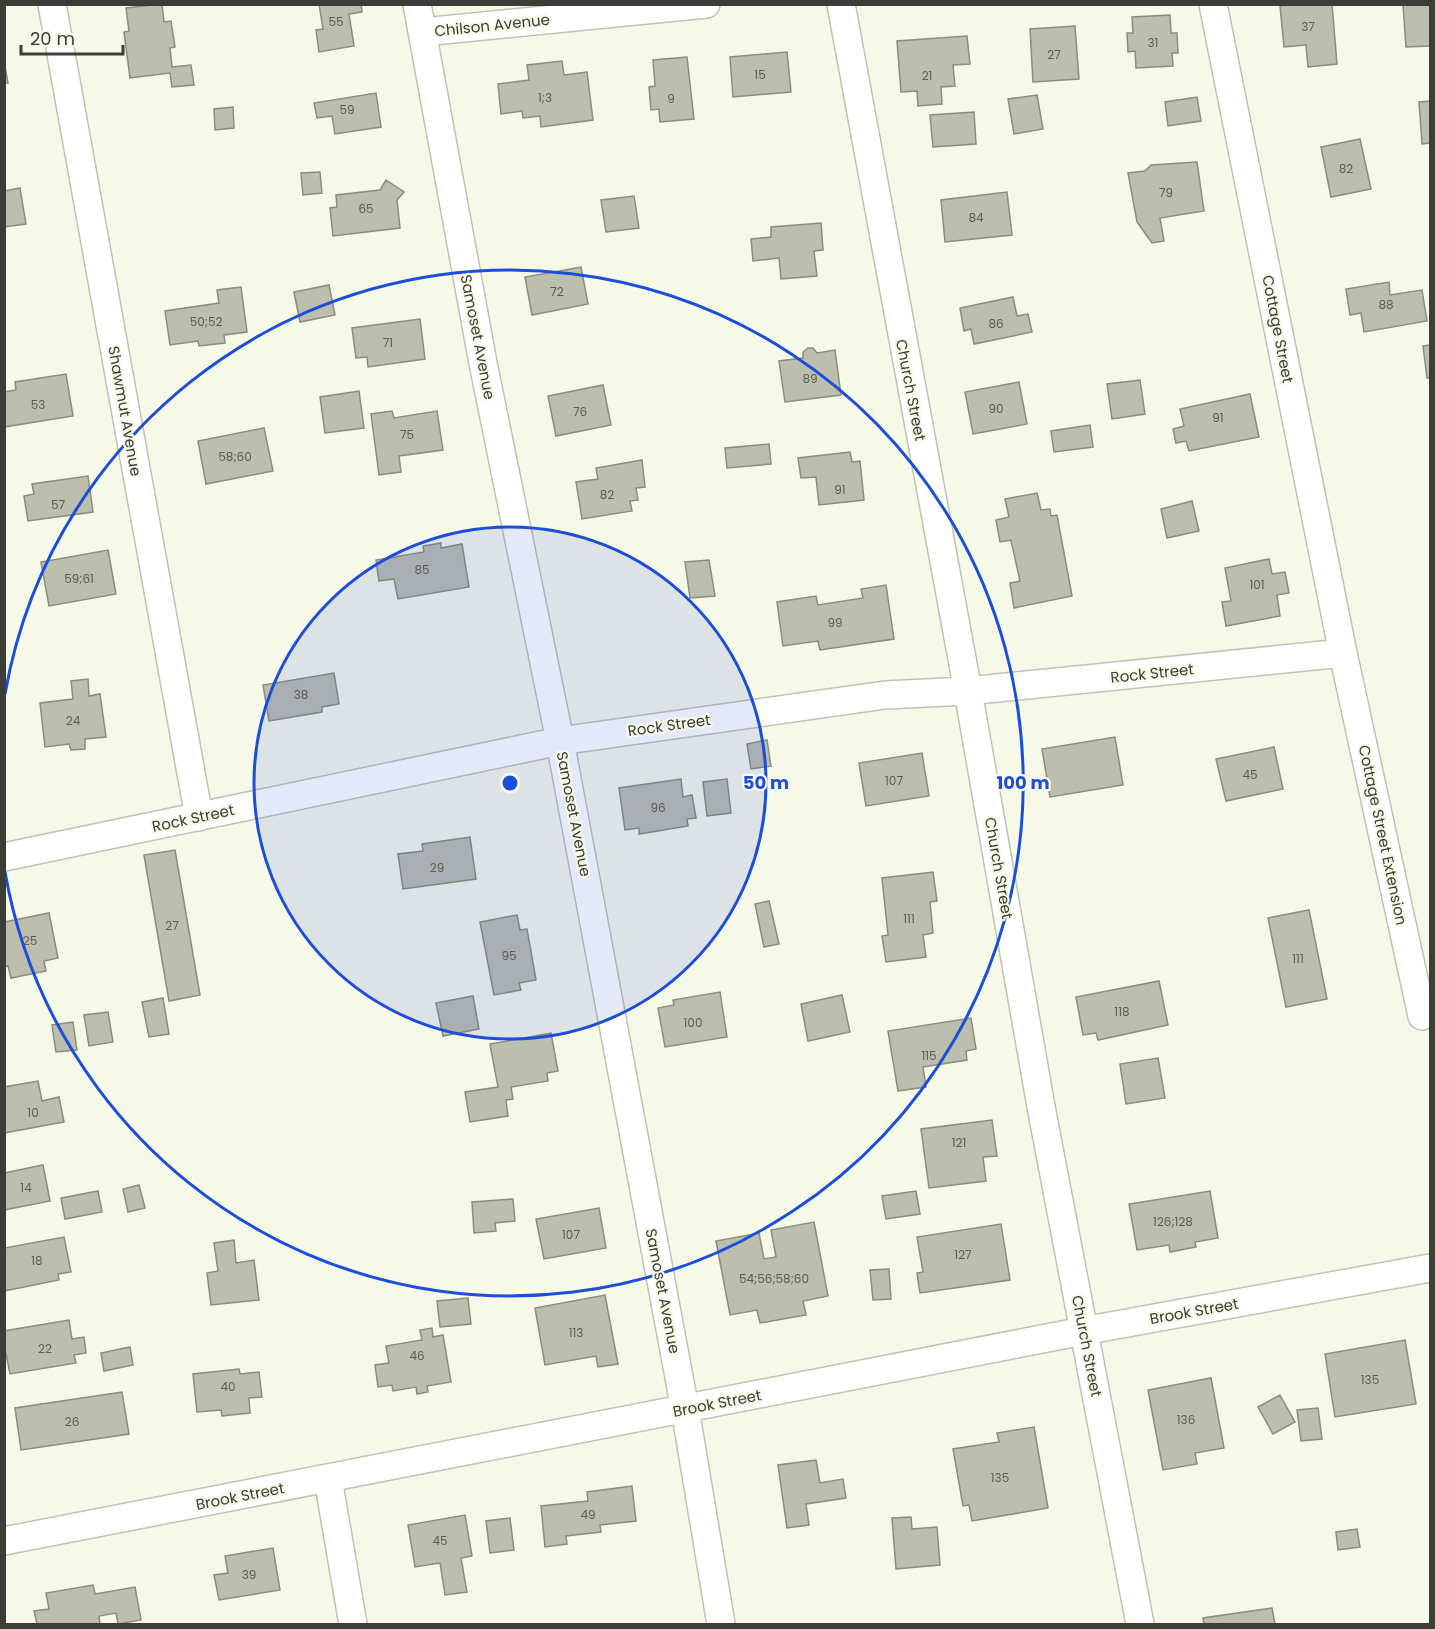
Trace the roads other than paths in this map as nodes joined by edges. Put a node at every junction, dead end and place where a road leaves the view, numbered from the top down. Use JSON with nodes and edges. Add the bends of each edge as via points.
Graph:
{"nodes":[{"id":1,"x":52,"y":4,"type":"edge"},
{"id":2,"x":417,"y":4,"type":"edge"},
{"id":3,"x":706,"y":4,"type":"edge"},
{"id":4,"x":841,"y":4,"type":"edge"},
{"id":5,"x":1213,"y":4,"type":"edge"},
{"id":6,"x":423,"y":32,"type":"junction"},
{"id":7,"x":1343,"y":653,"type":"junction"},
{"id":8,"x":968,"y":691,"type":"junction"},
{"id":9,"x":560,"y":741,"type":"junction"},
{"id":10,"x":199,"y":817,"type":"junction"},
{"id":11,"x":4,"y":857,"type":"edge"},
{"id":12,"x":1422,"y":1016,"type":"dead end"},
{"id":13,"x":1431,"y":1268,"type":"edge"},
{"id":14,"x":1083,"y":1331,"type":"junction"},
{"id":15,"x":685,"y":1409,"type":"junction"},
{"id":16,"x":328,"y":1479,"type":"junction"},
{"id":17,"x":4,"y":1541,"type":"edge"},
{"id":18,"x":353,"y":1624,"type":"edge"},
{"id":19,"x":720,"y":1624,"type":"edge"},
{"id":20,"x":1140,"y":1624,"type":"edge"}],
"edges":[{"from":1,"to":10,"type":"street","name":"Shawmut Avenue"},
{"from":2,"to":6,"type":"street","name":"Samoset Avenue"},
{"from":3,"to":6,"type":"street","name":"Chilson Avenue"},
{"from":4,"to":8,"type":"street","name":"Church Street"},
{"from":5,"to":7,"type":"street","name":"Cottage Street"},
{"from":6,"to":9,"type":"street","name":"Samoset Avenue","via":[[483,363]]},
{"from":7,"to":8,"type":"street","name":"Rock Street"},
{"from":7,"to":12,"type":"street","name":"Cottage Street Extension"},
{"from":8,"to":9,"type":"street","name":"Rock Street","via":[[885,695]]},
{"from":8,"to":14,"type":"street","name":"Church Street"},
{"from":9,"to":10,"type":"street","name":"Rock Street"},
{"from":9,"to":15,"type":"street","name":"Samoset Avenue"},
{"from":10,"to":11,"type":"street","name":"Rock Street"},
{"from":13,"to":14,"type":"street","name":"Brook Street"},
{"from":14,"to":15,"type":"street","name":"Brook Street"},
{"from":14,"to":20,"type":"street","name":"Church Street"},
{"from":15,"to":16,"type":"street","name":"Brook Street"},
{"from":15,"to":19,"type":"street","name":"Samoset Avenue"},
{"from":16,"to":17,"type":"street","name":"Brook Street"},
{"from":16,"to":18,"type":"street"}]}
